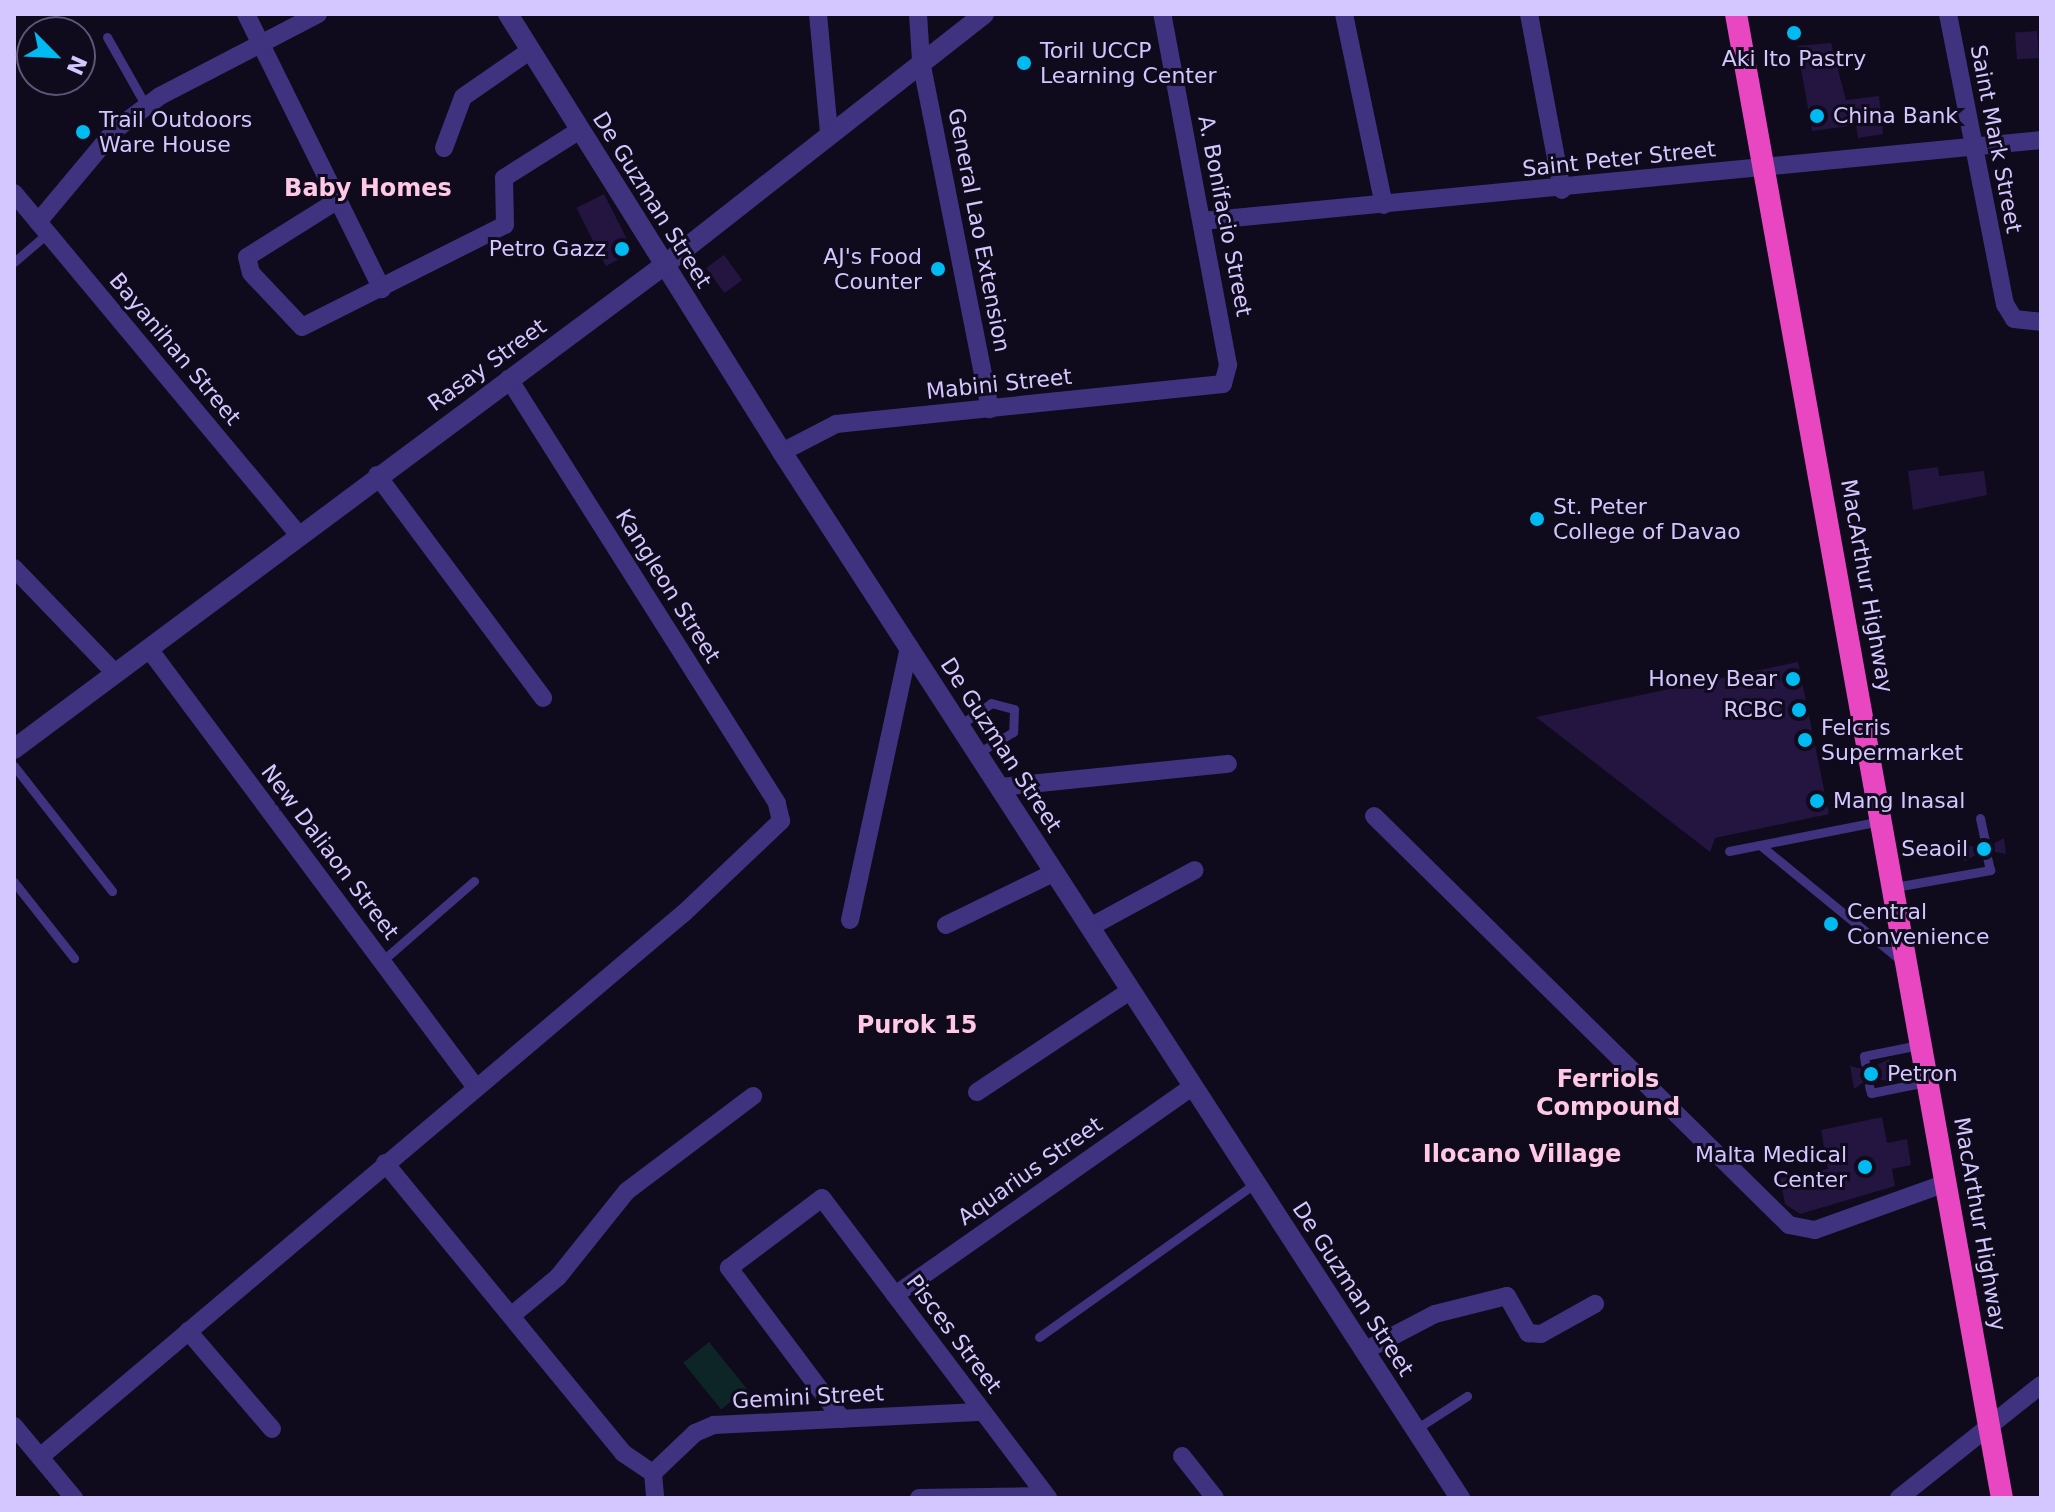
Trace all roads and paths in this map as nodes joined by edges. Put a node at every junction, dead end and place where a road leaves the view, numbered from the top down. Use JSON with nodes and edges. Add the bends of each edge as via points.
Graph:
{"nodes":[{"id":1,"x":246,"y":14,"type":"edge"},
{"id":2,"x":318,"y":14,"type":"edge"},
{"id":3,"x":508,"y":14,"type":"edge"},
{"id":4,"x":818,"y":14,"type":"edge"},
{"id":5,"x":918,"y":14,"type":"edge"},
{"id":6,"x":984,"y":14,"type":"edge"},
{"id":7,"x":1162,"y":14,"type":"edge"},
{"id":8,"x":1344,"y":14,"type":"edge"},
{"id":9,"x":1529,"y":14,"type":"edge"},
{"id":10,"x":1736,"y":14,"type":"edge"},
{"id":11,"x":1948,"y":14,"type":"edge"},
{"id":12,"x":107,"y":37,"type":"dead end"},
{"id":13,"x":262,"y":44,"type":"junction"},
{"id":14,"x":531,"y":50,"type":"junction"},
{"id":15,"x":921,"y":61,"type":"junction"},
{"id":16,"x":146,"y":106,"type":"junction"},
{"id":17,"x":580,"y":130,"type":"junction"},
{"id":18,"x":829,"y":133,"type":"junction"},
{"id":19,"x":2041,"y":140,"type":"edge"},
{"id":20,"x":1970,"y":147,"type":"junction"},
{"id":21,"x":444,"y":148,"type":"dead end"},
{"id":22,"x":1764,"y":168,"type":"junction"},
{"id":23,"x":1562,"y":190,"type":"junction"},
{"id":24,"x":14,"y":193,"type":"edge"},
{"id":25,"x":338,"y":200,"type":"junction"},
{"id":26,"x":1384,"y":205,"type":"junction"},
{"id":27,"x":1202,"y":221,"type":"junction"},
{"id":28,"x":43,"y":228,"type":"junction"},
{"id":29,"x":14,"y":262,"type":"edge"},
{"id":30,"x":663,"y":266,"type":"junction"},
{"id":31,"x":382,"y":289,"type":"junction"},
{"id":32,"x":2041,"y":322,"type":"edge"},
{"id":33,"x":509,"y":379,"type":"junction"},
{"id":34,"x":1226,"y":380,"type":"joint"},
{"id":35,"x":990,"y":409,"type":"junction"},
{"id":36,"x":782,"y":452,"type":"junction"},
{"id":37,"x":377,"y":475,"type":"junction"},
{"id":38,"x":299,"y":535,"type":"junction"},
{"id":39,"x":14,"y":568,"type":"edge"},
{"id":40,"x":909,"y":646,"type":"junction"},
{"id":41,"x":149,"y":649,"type":"junction"},
{"id":42,"x":116,"y":674,"type":"junction"},
{"id":43,"x":543,"y":698,"type":"dead end"},
{"id":44,"x":960,"y":725,"type":"junction"},
{"id":45,"x":14,"y":749,"type":"edge"},
{"id":46,"x":978,"y":753,"type":"junction"},
{"id":47,"x":1228,"y":764,"type":"dead end"},
{"id":48,"x":14,"y":766,"type":"edge"},
{"id":49,"x":1000,"y":787,"type":"junction"},
{"id":50,"x":1374,"y":816,"type":"dead end"},
{"id":51,"x":1980,"y":818,"type":"dead end"},
{"id":52,"x":1883,"y":821,"type":"junction"},
{"id":53,"x":1985,"y":841,"type":"dead end"},
{"id":54,"x":1760,"y":845,"type":"junction"},
{"id":55,"x":1729,"y":851,"type":"dead end"},
{"id":56,"x":1987,"y":857,"type":"dead end"},
{"id":57,"x":1195,"y":870,"type":"dead end"},
{"id":58,"x":1055,"y":872,"type":"junction"},
{"id":59,"x":474,"y":881,"type":"dead end"},
{"id":60,"x":14,"y":882,"type":"edge"},
{"id":61,"x":1895,"y":887,"type":"junction"},
{"id":62,"x":112,"y":891,"type":"dead end"},
{"id":63,"x":850,"y":920,"type":"dead end"},
{"id":64,"x":946,"y":925,"type":"dead end"},
{"id":65,"x":1090,"y":927,"type":"junction"},
{"id":66,"x":74,"y":958,"type":"dead end"},
{"id":67,"x":382,"y":961,"type":"junction"},
{"id":68,"x":1910,"y":967,"type":"junction"},
{"id":69,"x":1131,"y":990,"type":"junction"},
{"id":70,"x":1923,"y":1044,"type":"junction"},
{"id":71,"x":1865,"y":1063,"type":"dead end"},
{"id":72,"x":1929,"y":1082,"type":"junction"},
{"id":73,"x":474,"y":1085,"type":"junction"},
{"id":74,"x":1193,"y":1086,"type":"junction"},
{"id":75,"x":1869,"y":1086,"type":"dead end"},
{"id":76,"x":977,"y":1092,"type":"dead end"},
{"id":77,"x":753,"y":1096,"type":"dead end"},
{"id":78,"x":385,"y":1163,"type":"junction"},
{"id":79,"x":1256,"y":1183,"type":"junction"},
{"id":80,"x":1946,"y":1183,"type":"junction"},
{"id":81,"x":895,"y":1295,"type":"junction"},
{"id":82,"x":1595,"y":1304,"type":"dead end"},
{"id":83,"x":511,"y":1316,"type":"junction"},
{"id":84,"x":188,"y":1331,"type":"junction"},
{"id":85,"x":1039,"y":1337,"type":"dead end"},
{"id":86,"x":1364,"y":1351,"type":"junction"},
{"id":87,"x":2041,"y":1385,"type":"edge"},
{"id":88,"x":1467,"y":1396,"type":"dead end"},
{"id":89,"x":983,"y":1412,"type":"junction"},
{"id":90,"x":842,"y":1419,"type":"junction"},
{"id":91,"x":14,"y":1426,"type":"edge"},
{"id":92,"x":1989,"y":1426,"type":"junction"},
{"id":93,"x":272,"y":1429,"type":"dead end"},
{"id":94,"x":1415,"y":1429,"type":"junction"},
{"id":95,"x":1182,"y":1456,"type":"dead end"},
{"id":96,"x":40,"y":1457,"type":"junction"},
{"id":97,"x":653,"y":1473,"type":"junction"},
{"id":98,"x":1047,"y":1497,"type":"edge"},
{"id":99,"x":74,"y":1498,"type":"edge"},
{"id":100,"x":655,"y":1498,"type":"edge"},
{"id":101,"x":919,"y":1498,"type":"edge"},
{"id":102,"x":1215,"y":1498,"type":"edge"},
{"id":103,"x":1460,"y":1498,"type":"edge"},
{"id":104,"x":1899,"y":1498,"type":"edge"},
{"id":105,"x":2002,"y":1498,"type":"edge"}],
"edges":[{"from":1,"to":13,"type":"street"},
{"from":2,"to":13,"type":"street"},
{"from":3,"to":14,"type":"street","name":"De Guzman Street"},
{"from":4,"to":18,"type":"street"},
{"from":5,"to":15,"type":"street","name":"General Lao Extension"},
{"from":6,"to":15,"type":"street","name":"Rasay Street"},
{"from":7,"to":27,"type":"street","name":"A. Bonifacio Street"},
{"from":8,"to":26,"type":"street"},
{"from":9,"to":23,"type":"street"},
{"from":10,"to":22,"type":"highway","name":"MacArthur Highway"},
{"from":11,"to":20,"type":"street","name":"Saint Mark Street"},
{"from":12,"to":16,"type":"lane"},
{"from":13,"to":16,"type":"street"},
{"from":13,"to":25,"type":"street"},
{"from":14,"to":17,"type":"street","name":"De Guzman Street"},
{"from":14,"to":21,"type":"street","via":[[463,97]]},
{"from":15,"to":18,"type":"street","name":"Rasay Street"},
{"from":15,"to":35,"type":"street","name":"General Lao Extension"},
{"from":16,"to":28,"type":"street","via":[[115,130]]},
{"from":17,"to":30,"type":"street","name":"De Guzman Street"},
{"from":17,"to":31,"type":"street","via":[[504,178],[505,225]]},
{"from":18,"to":30,"type":"street","name":"Rasay Street"},
{"from":19,"to":20,"type":"street","name":"Saint Peter Street"},
{"from":20,"to":22,"type":"street","name":"Saint Peter Street"},
{"from":20,"to":32,"type":"street","name":"Saint Mark Street","via":[[2014,319]]},
{"from":22,"to":23,"type":"street","name":"Saint Peter Street"},
{"from":22,"to":52,"type":"highway","name":"MacArthur Highway"},
{"from":23,"to":26,"type":"street","name":"Saint Peter Street"},
{"from":24,"to":28,"type":"street","name":"Bayanihan Street"},
{"from":25,"to":31,"type":"street"},
{"from":25,"to":31,"type":"street","via":[[254,248],[248,269],[302,327]]},
{"from":26,"to":27,"type":"street","name":"Saint Peter Street"},
{"from":27,"to":34,"type":"street","name":"A. Bonifacio Street"},
{"from":28,"to":29,"type":"lane"},
{"from":28,"to":38,"type":"street","name":"Bayanihan Street"},
{"from":30,"to":33,"type":"street","name":"Rasay Street"},
{"from":30,"to":36,"type":"street","name":"De Guzman Street"},
{"from":33,"to":37,"type":"street","name":"Rasay Street"},
{"from":33,"to":73,"type":"street","name":"Kangleon Street","via":[[777,803],[781,821],[684,913]]},
{"from":34,"to":35,"type":"street","name":"Mabini Street"},
{"from":35,"to":36,"type":"street","name":"Mabini Street","via":[[836,424]]},
{"from":36,"to":40,"type":"street","name":"De Guzman Street"},
{"from":37,"to":38,"type":"street","name":"Rasay Street"},
{"from":37,"to":43,"type":"street"},
{"from":38,"to":41,"type":"street","name":"Rasay Street"},
{"from":39,"to":42,"type":"street"},
{"from":40,"to":44,"type":"street","name":"De Guzman Street"},
{"from":40,"to":63,"type":"street"},
{"from":41,"to":42,"type":"street","name":"Rasay Street"},
{"from":41,"to":67,"type":"street","name":"New Daliaon Street"},
{"from":42,"to":45,"type":"street","name":"Rasay Street"},
{"from":44,"to":46,"type":"street","name":"De Guzman Street"},
{"from":44,"to":46,"type":"lane","via":[[991,703],[1014,709],[1013,732]]},
{"from":46,"to":49,"type":"street","name":"De Guzman Street"},
{"from":47,"to":49,"type":"street"},
{"from":48,"to":62,"type":"lane"},
{"from":49,"to":58,"type":"street","name":"De Guzman Street"},
{"from":50,"to":80,"type":"street","via":[[1789,1225],[1815,1230]]},
{"from":51,"to":53,"type":"lane"},
{"from":52,"to":54,"type":"lane"},
{"from":52,"to":61,"type":"highway","name":"MacArthur Highway"},
{"from":54,"to":55,"type":"lane"},
{"from":54,"to":68,"type":"lane"},
{"from":56,"to":61,"type":"lane","via":[[1990,870]]},
{"from":57,"to":65,"type":"street"},
{"from":58,"to":64,"type":"street"},
{"from":58,"to":65,"type":"street","name":"De Guzman Street"},
{"from":59,"to":67,"type":"lane"},
{"from":60,"to":66,"type":"lane"},
{"from":61,"to":68,"type":"highway","name":"MacArthur Highway"},
{"from":65,"to":69,"type":"street","name":"De Guzman Street"},
{"from":67,"to":73,"type":"street","name":"New Daliaon Street"},
{"from":68,"to":70,"type":"highway","name":"MacArthur Highway"},
{"from":69,"to":74,"type":"street","name":"De Guzman Street"},
{"from":69,"to":76,"type":"street"},
{"from":70,"to":71,"type":"lane","via":[[1864,1056]]},
{"from":70,"to":72,"type":"highway","name":"MacArthur Highway"},
{"from":72,"to":75,"type":"lane","via":[[1871,1093]]},
{"from":72,"to":80,"type":"highway","name":"MacArthur Highway"},
{"from":73,"to":78,"type":"street"},
{"from":74,"to":79,"type":"street","name":"De Guzman Street"},
{"from":74,"to":81,"type":"street","name":"Aquarius Street"},
{"from":77,"to":83,"type":"street","via":[[627,1191],[558,1277]]},
{"from":78,"to":83,"type":"street"},
{"from":78,"to":84,"type":"street"},
{"from":79,"to":85,"type":"lane"},
{"from":79,"to":86,"type":"street","name":"De Guzman Street"},
{"from":80,"to":92,"type":"highway","name":"MacArthur Highway"},
{"from":81,"to":89,"type":"street","name":"Pisces Street"},
{"from":81,"to":90,"type":"street","name":"Pisces Street","via":[[822,1198],[729,1268]]},
{"from":82,"to":86,"type":"street","via":[[1541,1334],[1528,1333],[1507,1296],[1435,1314]]},
{"from":83,"to":97,"type":"street","via":[[623,1453]]},
{"from":84,"to":93,"type":"street"},
{"from":84,"to":96,"type":"street"},
{"from":86,"to":94,"type":"street","name":"De Guzman Street"},
{"from":87,"to":92,"type":"street"},
{"from":88,"to":94,"type":"lane"},
{"from":89,"to":90,"type":"street","name":"Gemini Street"},
{"from":89,"to":98,"type":"street","name":"Pisces Street"},
{"from":90,"to":97,"type":"street","name":"Gemini Street","via":[[704,1428]]},
{"from":91,"to":96,"type":"street"},
{"from":92,"to":104,"type":"street"},
{"from":92,"to":105,"type":"highway","name":"MacArthur Highway"},
{"from":94,"to":103,"type":"street","name":"De Guzman Street"},
{"from":95,"to":102,"type":"street"},
{"from":96,"to":99,"type":"street"},
{"from":97,"to":100,"type":"street"},
{"from":98,"to":101,"type":"street"}]}
